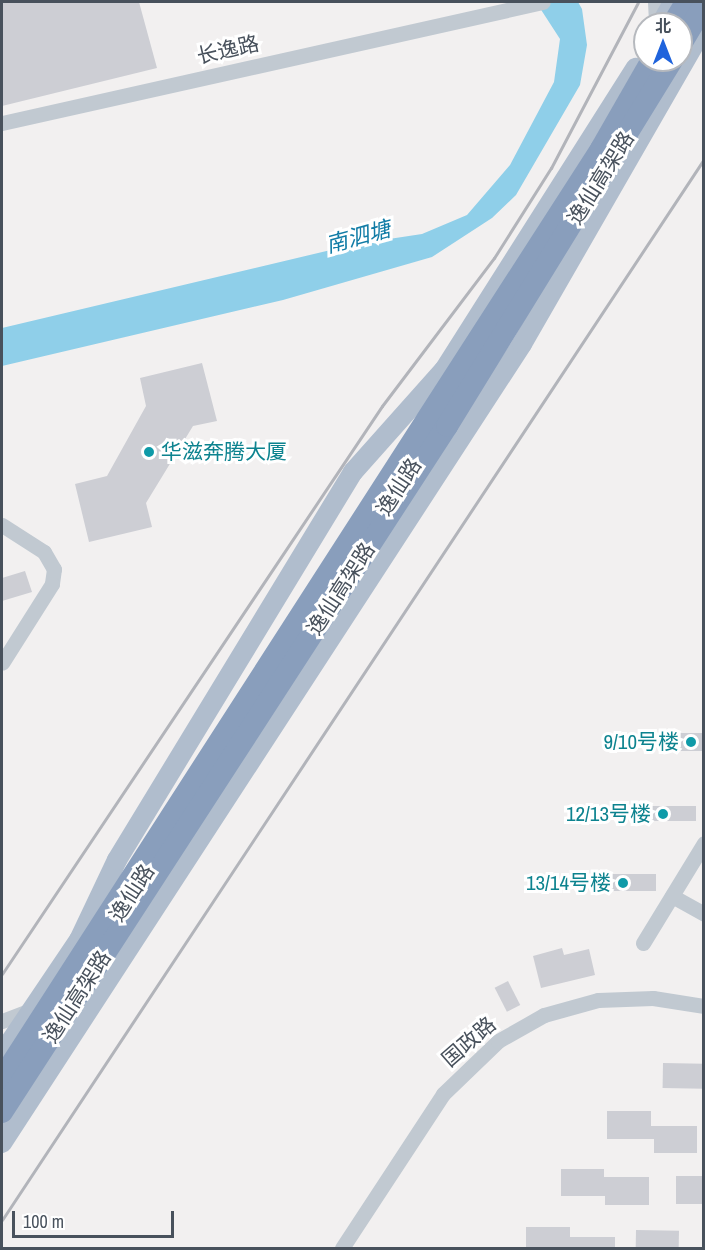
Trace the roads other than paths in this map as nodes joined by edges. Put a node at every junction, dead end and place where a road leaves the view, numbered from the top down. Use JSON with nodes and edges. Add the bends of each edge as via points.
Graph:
{"nodes":[{"id":1,"x":495,"y":2,"type":"edge"},
{"id":2,"x":537,"y":3,"type":"edge"},
{"id":3,"x":704,"y":5,"type":"edge"},
{"id":4,"x":464,"y":16,"type":"junction"},
{"id":5,"x":693,"y":24,"type":"edge"},
{"id":6,"x":704,"y":28,"type":"edge"},
{"id":7,"x":633,"y":72,"type":"edge"},
{"id":8,"x":645,"y":72,"type":"edge"},
{"id":9,"x":665,"y":72,"type":"edge"},
{"id":10,"x":2,"y":123,"type":"edge"},
{"id":11,"x":444,"y":370,"type":"junction"},
{"id":12,"x":2,"y":525,"type":"edge"},
{"id":13,"x":2,"y":663,"type":"edge"},
{"id":14,"x":704,"y":843,"type":"edge"},
{"id":15,"x":672,"y":896,"type":"junction"},
{"id":16,"x":108,"y":912,"type":"junction"},
{"id":17,"x":704,"y":914,"type":"edge"},
{"id":18,"x":643,"y":943,"type":"dead end"},
{"id":19,"x":704,"y":1006,"type":"edge"},
{"id":20,"x":31,"y":1010,"type":"junction"},
{"id":21,"x":2,"y":1021,"type":"edge"},
{"id":22,"x":2,"y":1054,"type":"edge"},
{"id":23,"x":2,"y":1079,"type":"edge"},
{"id":24,"x":2,"y":1112,"type":"edge"},
{"id":25,"x":2,"y":1143,"type":"edge"},
{"id":26,"x":342,"y":1248,"type":"edge"}],
"edges":[{"from":1,"to":4,"type":"street","name":"长逸路"},
{"from":2,"to":4,"type":"street","name":"长逸路"},
{"from":3,"to":5,"type":"highway"},
{"from":4,"to":10,"type":"street","name":"长逸路"},
{"from":6,"to":25,"type":"main road","name":"逸仙路","via":[[522,344]]},
{"from":7,"to":11,"type":"main road","name":"逸仙路"},
{"from":8,"to":16,"type":"highway","name":"逸仙高架路","via":[[601,149]]},
{"from":9,"to":24,"type":"highway","name":"逸仙高架路","via":[[447,426]]},
{"from":11,"to":16,"type":"highway","via":[[386,465],[178,780],[129,862]]},
{"from":11,"to":20,"type":"main road","name":"逸仙路","via":[[353,472],[117,860],[79,940]]},
{"from":11,"to":23,"type":"main road","name":"逸仙路","via":[[401,469]]},
{"from":12,"to":13,"type":"street","via":[[44,552],[51,560],[54,577]]},
{"from":14,"to":15,"type":"street"},
{"from":15,"to":17,"type":"street"},
{"from":15,"to":18,"type":"street"},
{"from":16,"to":23,"type":"highway","name":"逸仙高架路"},
{"from":19,"to":26,"type":"street","name":"国政路","via":[[653,998],[598,1000],[544,1016],[498,1041],[466,1067],[443,1094]]},
{"from":20,"to":21,"type":"street"},
{"from":20,"to":22,"type":"main road","name":"逸仙路"}]}
